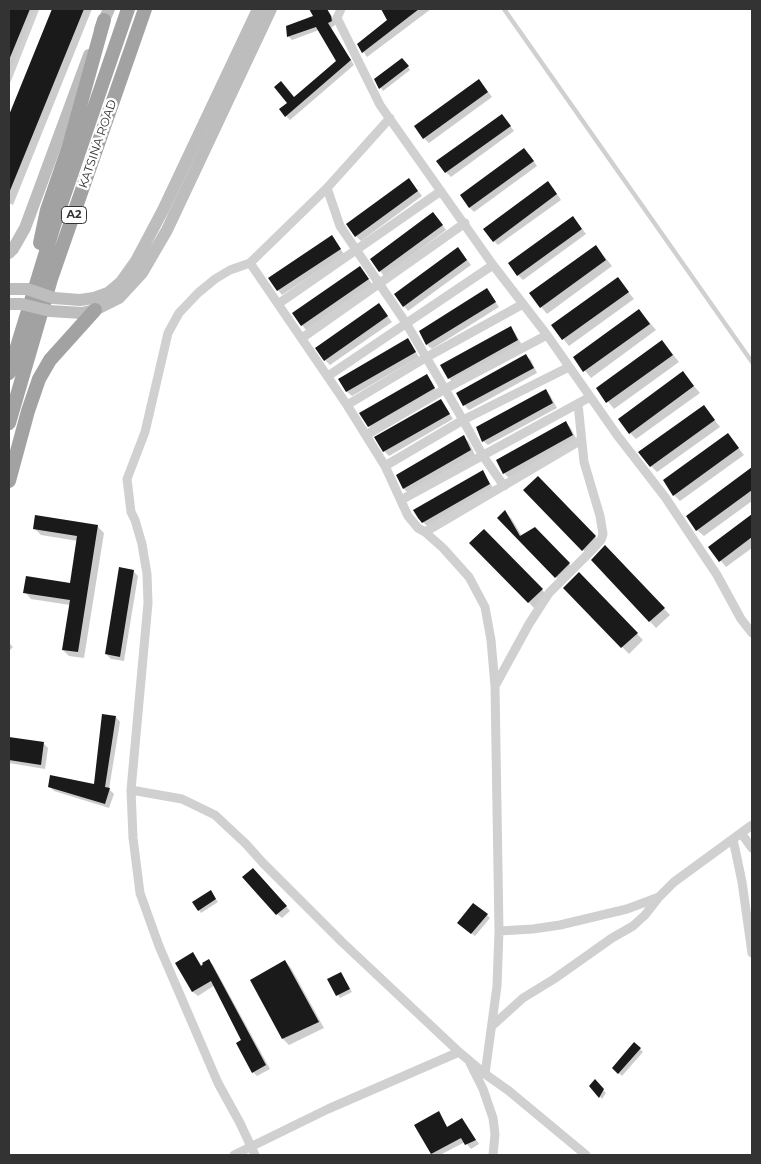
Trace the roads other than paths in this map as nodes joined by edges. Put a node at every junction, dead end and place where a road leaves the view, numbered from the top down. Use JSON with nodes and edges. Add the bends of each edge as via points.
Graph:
{"nodes":[{"id":1,"x":37,"y":9,"type":"edge"},
{"id":2,"x":128,"y":9,"type":"edge"},
{"id":3,"x":145,"y":9,"type":"edge"},
{"id":4,"x":258,"y":9,"type":"edge"},
{"id":5,"x":271,"y":9,"type":"edge"},
{"id":6,"x":341,"y":9,"type":"edge"},
{"id":7,"x":504,"y":9,"type":"edge"},
{"id":8,"x":106,"y":14,"type":"edge"},
{"id":9,"x":9,"y":80,"type":"edge"},
{"id":10,"x":390,"y":118,"type":"junction"},
{"id":11,"x":327,"y":188,"type":"junction"},
{"id":12,"x":441,"y":191,"type":"junction"},
{"id":13,"x":465,"y":224,"type":"junction"},
{"id":14,"x":356,"y":250,"type":"junction"},
{"id":15,"x":9,"y":253,"type":"edge"},
{"id":16,"x":250,"y":263,"type":"junction"},
{"id":17,"x":42,"y":265,"type":"junction"},
{"id":18,"x":493,"y":265,"type":"junction"},
{"id":19,"x":380,"y":283,"type":"junction"},
{"id":20,"x":9,"y":289,"type":"edge"},
{"id":21,"x":15,"y":304,"type":"edge"},
{"id":22,"x":278,"y":304,"type":"junction"},
{"id":23,"x":523,"y":304,"type":"junction"},
{"id":24,"x":95,"y":310,"type":"junction"},
{"id":25,"x":406,"y":323,"type":"junction"},
{"id":26,"x":547,"y":335,"type":"junction"},
{"id":27,"x":302,"y":338,"type":"junction"},
{"id":28,"x":427,"y":357,"type":"junction"},
{"id":29,"x":752,"y":362,"type":"edge"},
{"id":30,"x":569,"y":367,"type":"junction"},
{"id":31,"x":9,"y":373,"type":"edge"},
{"id":32,"x":328,"y":376,"type":"junction"},
{"id":33,"x":445,"y":390,"type":"junction"},
{"id":34,"x":590,"y":397,"type":"junction"},
{"id":35,"x":578,"y":404,"type":"junction"},
{"id":36,"x":347,"y":405,"type":"junction"},
{"id":37,"x":464,"y":420,"type":"junction"},
{"id":38,"x":9,"y":423,"type":"edge"},
{"id":39,"x":366,"y":435,"type":"junction"},
{"id":40,"x":581,"y":440,"type":"junction"},
{"id":41,"x":483,"y":456,"type":"junction"},
{"id":42,"x":385,"y":466,"type":"junction"},
{"id":43,"x":9,"y":481,"type":"edge"},
{"id":44,"x":504,"y":486,"type":"junction"},
{"id":45,"x":401,"y":500,"type":"junction"},
{"id":46,"x":426,"y":532,"type":"junction"},
{"id":47,"x":752,"y":633,"type":"edge"},
{"id":48,"x":495,"y":686,"type":"junction"},
{"id":49,"x":131,"y":790,"type":"junction"},
{"id":50,"x":752,"y":825,"type":"edge"},
{"id":51,"x":737,"y":836,"type":"junction"},
{"id":52,"x":752,"y":848,"type":"edge"},
{"id":53,"x":659,"y":897,"type":"junction"},
{"id":54,"x":499,"y":931,"type":"junction"},
{"id":55,"x":752,"y":953,"type":"edge"},
{"id":56,"x":492,"y":1026,"type":"junction"},
{"id":57,"x":463,"y":1055,"type":"junction"},
{"id":58,"x":485,"y":1074,"type":"junction"},
{"id":59,"x":253,"y":1151,"type":"edge"},
{"id":60,"x":234,"y":1155,"type":"edge"},
{"id":61,"x":493,"y":1155,"type":"edge"},
{"id":62,"x":586,"y":1155,"type":"edge"}],
"edges":[{"from":1,"to":9,"type":"lane"},
{"from":2,"to":17,"type":"highway","name":"KATSINA ROAD","number":"A2"},
{"from":3,"to":38,"type":"highway","name":"KATSINA ROAD","number":"A2","via":[[51,279]]},
{"from":4,"to":20,"type":"main road","bridge":true,"via":[[163,210],[121,282],[108,293],[80,300],[54,298],[27,289]]},
{"from":5,"to":24,"type":"main road","via":[[167,230],[142,273],[120,298]]},
{"from":6,"to":10,"type":"street","via":[[337,18],[380,105]]},
{"from":7,"to":29,"type":"lane"},
{"from":8,"to":15,"type":"main road","via":[[25,228]]},
{"from":8,"to":17,"type":"highway","via":[[69,146],[47,210],[40,242]]},
{"from":10,"to":11,"type":"street"},
{"from":10,"to":12,"type":"street"},
{"from":11,"to":14,"type":"street","via":[[340,226]]},
{"from":11,"to":16,"type":"street"},
{"from":12,"to":13,"type":"street"},
{"from":12,"to":14,"type":"street"},
{"from":13,"to":18,"type":"street"},
{"from":13,"to":19,"type":"street"},
{"from":14,"to":19,"type":"street"},
{"from":14,"to":22,"type":"street"},
{"from":16,"to":22,"type":"street"},
{"from":16,"to":49,"type":"street","via":[[230,270],[198,293],[179,313],[168,332],[145,432],[127,479],[130,512],[142,544],[148,603]]},
{"from":17,"to":31,"type":"highway","name":"KATSINA ROAD","number":"A2"},
{"from":18,"to":23,"type":"street"},
{"from":18,"to":25,"type":"street"},
{"from":19,"to":25,"type":"street"},
{"from":19,"to":27,"type":"street"},
{"from":21,"to":24,"type":"main road","bridge":true,"via":[[50,311],[82,313]]},
{"from":22,"to":27,"type":"street"},
{"from":23,"to":26,"type":"street"},
{"from":23,"to":28,"type":"street"},
{"from":24,"to":43,"type":"highway","via":[[50,360],[39,379]]},
{"from":25,"to":28,"type":"street"},
{"from":25,"to":32,"type":"street"},
{"from":26,"to":30,"type":"street"},
{"from":26,"to":33,"type":"street"},
{"from":27,"to":32,"type":"street"},
{"from":28,"to":33,"type":"street"},
{"from":28,"to":36,"type":"street"},
{"from":30,"to":34,"type":"street"},
{"from":30,"to":37,"type":"street"},
{"from":32,"to":36,"type":"street"},
{"from":33,"to":37,"type":"street"},
{"from":33,"to":39,"type":"street"},
{"from":34,"to":35,"type":"street"},
{"from":34,"to":47,"type":"street","via":[[665,497]]},
{"from":35,"to":40,"type":"street"},
{"from":35,"to":41,"type":"street"},
{"from":36,"to":39,"type":"street"},
{"from":37,"to":41,"type":"street"},
{"from":37,"to":42,"type":"street"},
{"from":39,"to":42,"type":"street"},
{"from":40,"to":44,"type":"street"},
{"from":40,"to":48,"type":"street","via":[[602,528],[601,540],[549,593]]},
{"from":41,"to":44,"type":"street"},
{"from":41,"to":45,"type":"street"},
{"from":42,"to":45,"type":"street"},
{"from":44,"to":46,"type":"street"},
{"from":45,"to":46,"type":"street","via":[[408,516]]},
{"from":46,"to":48,"type":"street","via":[[469,577],[485,608]]},
{"from":48,"to":54,"type":"street"},
{"from":49,"to":57,"type":"street","via":[[182,799],[215,815],[342,942]]},
{"from":49,"to":59,"type":"street","via":[[132,838],[140,894],[214,1075]]},
{"from":50,"to":51,"type":"street"},
{"from":51,"to":52,"type":"street"},
{"from":51,"to":53,"type":"street","via":[[674,882]]},
{"from":51,"to":55,"type":"street"},
{"from":53,"to":54,"type":"street","via":[[628,909],[560,925]]},
{"from":53,"to":56,"type":"street","via":[[633,926],[523,998]]},
{"from":54,"to":56,"type":"street"},
{"from":56,"to":58,"type":"street"},
{"from":57,"to":58,"type":"street"},
{"from":57,"to":59,"type":"street","via":[[328,1109]]},
{"from":57,"to":61,"type":"street","via":[[483,1089],[493,1118],[496,1134]]},
{"from":58,"to":62,"type":"street","via":[[509,1090]]},
{"from":59,"to":60,"type":"street"}]}
